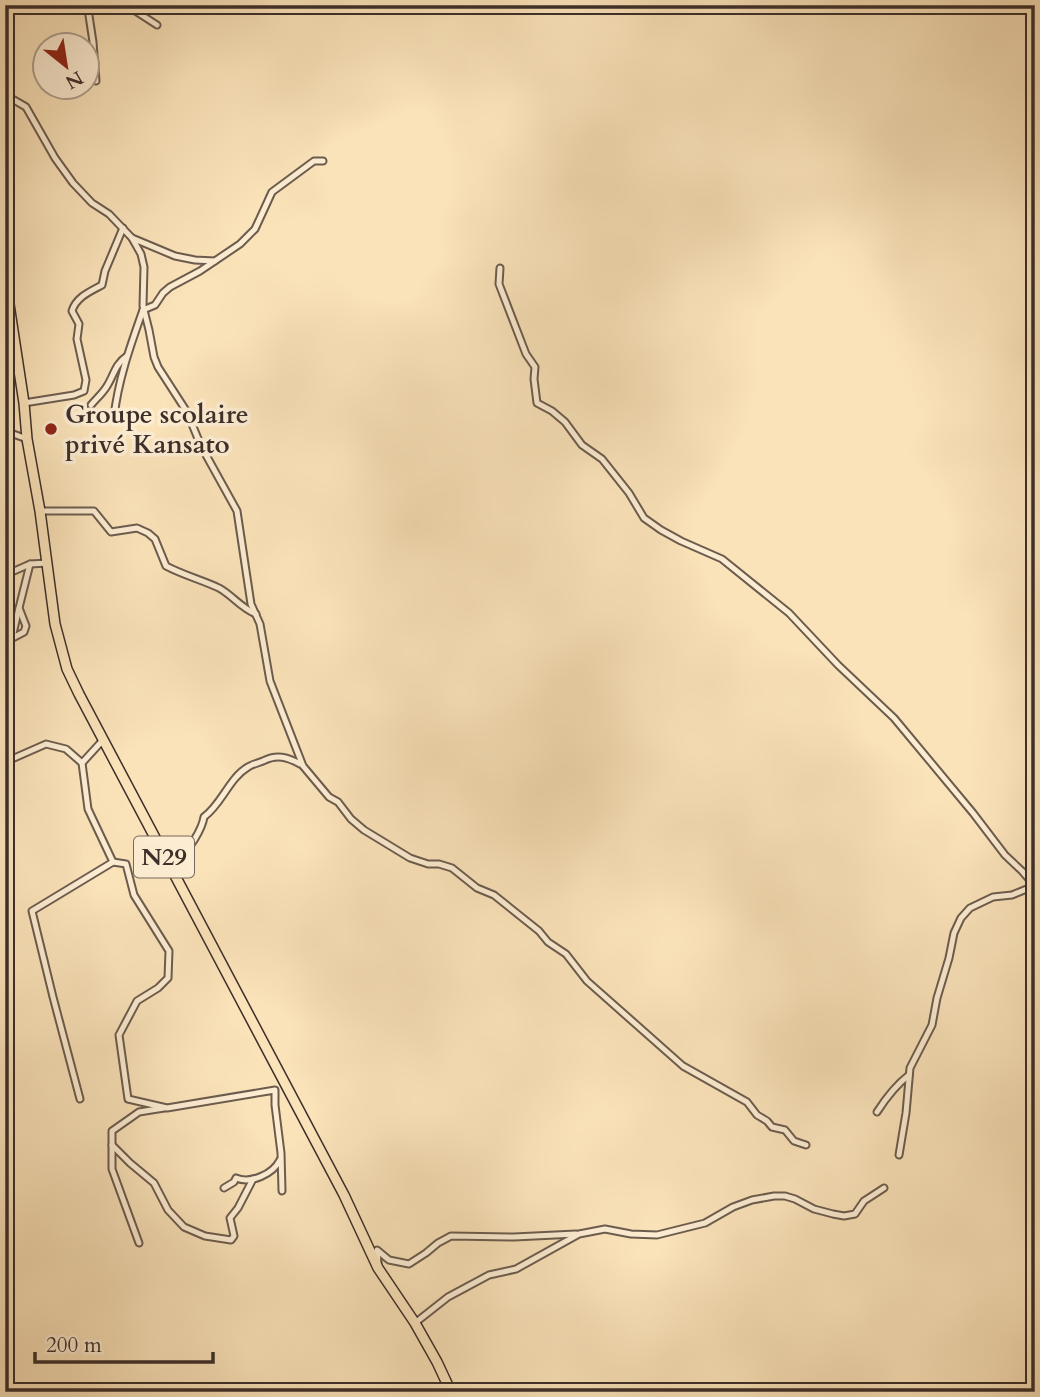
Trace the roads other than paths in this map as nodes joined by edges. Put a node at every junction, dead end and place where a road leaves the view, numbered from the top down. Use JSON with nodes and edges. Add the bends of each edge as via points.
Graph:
{"nodes":[{"id":1,"x":85,"y":5,"type":"edge"},
{"id":2,"x":126,"y":5,"type":"edge"},
{"id":3,"x":157,"y":24,"type":"dead end"},
{"id":4,"x":91,"y":32,"type":"edge"},
{"id":5,"x":5,"y":98,"type":"edge"},
{"id":6,"x":323,"y":161,"type":"dead end"},
{"id":7,"x":122,"y":228,"type":"junction"},
{"id":8,"x":132,"y":238,"type":"junction"},
{"id":9,"x":215,"y":261,"type":"junction"},
{"id":10,"x":500,"y":268,"type":"dead end"},
{"id":11,"x":5,"y":278,"type":"edge"},
{"id":12,"x":143,"y":310,"type":"junction"},
{"id":13,"x":5,"y":321,"type":"edge"},
{"id":14,"x":13,"y":329,"type":"junction"},
{"id":15,"x":10,"y":345,"type":"edge"},
{"id":16,"x":127,"y":356,"type":"junction"},
{"id":17,"x":24,"y":403,"type":"junction"},
{"id":18,"x":91,"y":405,"type":"dead end"},
{"id":19,"x":114,"y":416,"type":"dead end"},
{"id":20,"x":5,"y":431,"type":"edge"},
{"id":21,"x":27,"y":439,"type":"junction"},
{"id":22,"x":40,"y":511,"type":"junction"},
{"id":23,"x":48,"y":563,"type":"junction"},
{"id":24,"x":30,"y":564,"type":"junction"},
{"id":25,"x":5,"y":575,"type":"edge"},
{"id":26,"x":19,"y":608,"type":"junction"},
{"id":27,"x":256,"y":614,"type":"junction"},
{"id":28,"x":12,"y":638,"type":"junction"},
{"id":29,"x":5,"y":644,"type":"edge"},
{"id":30,"x":103,"y":740,"type":"junction"},
{"id":31,"x":5,"y":762,"type":"edge"},
{"id":32,"x":82,"y":763,"type":"junction"},
{"id":33,"x":303,"y":765,"type":"junction"},
{"id":34,"x":180,"y":859,"type":"dead end"},
{"id":35,"x":113,"y":862,"type":"junction"},
{"id":36,"x":1035,"y":886,"type":"edge"},
{"id":37,"x":909,"y":1075,"type":"junction"},
{"id":38,"x":281,"y":1077,"type":"junction"},
{"id":39,"x":275,"y":1090,"type":"junction"},
{"id":40,"x":80,"y":1099,"type":"dead end"},
{"id":41,"x":167,"y":1108,"type":"junction"},
{"id":42,"x":877,"y":1112,"type":"dead end"},
{"id":43,"x":112,"y":1145,"type":"junction"},
{"id":44,"x":806,"y":1145,"type":"dead end"},
{"id":45,"x":281,"y":1153,"type":"junction"},
{"id":46,"x":899,"y":1155,"type":"dead end"},
{"id":47,"x":253,"y":1179,"type":"junction"},
{"id":48,"x":224,"y":1188,"type":"dead end"},
{"id":49,"x":884,"y":1188,"type":"dead end"},
{"id":50,"x":282,"y":1191,"type":"dead end"},
{"id":51,"x":579,"y":1234,"type":"junction"},
{"id":52,"x":139,"y":1243,"type":"dead end"},
{"id":53,"x":378,"y":1268,"type":"junction"},
{"id":54,"x":415,"y":1323,"type":"junction"},
{"id":55,"x":451,"y":1392,"type":"edge"}],
"edges":[{"from":1,"to":4,"type":"street"},
{"from":2,"to":3,"type":"street"},
{"from":5,"to":7,"type":"street","via":[[26,107],[73,183]]},
{"from":6,"to":9,"type":"street","via":[[314,161],[272,192],[255,229]]},
{"from":7,"to":8,"type":"street"},
{"from":7,"to":17,"type":"street","via":[[102,285],[72,310],[79,324],[84,391]]},
{"from":8,"to":9,"type":"street","via":[[175,256]]},
{"from":8,"to":12,"type":"street","via":[[144,267]]},
{"from":9,"to":12,"type":"street","via":[[170,287],[155,305]]},
{"from":10,"to":36,"type":"street","via":[[499,284],[535,367],[537,403],[565,422],[582,445],[602,459],[644,518],[722,559],[789,613],[894,718]]},
{"from":11,"to":14,"type":"main road","number":"N29"},
{"from":12,"to":16,"type":"street"},
{"from":12,"to":27,"type":"street","via":[[158,367],[187,412],[237,511]]},
{"from":13,"to":14,"type":"street"},
{"from":14,"to":15,"type":"main road","number":"N29"},
{"from":15,"to":17,"type":"main road","number":"N29"},
{"from":16,"to":18,"type":"street"},
{"from":16,"to":19,"type":"street"},
{"from":17,"to":21,"type":"main road","number":"N29"},
{"from":20,"to":21,"type":"street"},
{"from":21,"to":22,"type":"main road","number":"N29"},
{"from":22,"to":23,"type":"main road","number":"N29"},
{"from":22,"to":27,"type":"street","via":[[94,512],[111,532],[137,528],[148,533],[166,566],[220,589]]},
{"from":23,"to":24,"type":"street"},
{"from":23,"to":30,"type":"main road","number":"N29","via":[[55,624],[67,669]]},
{"from":24,"to":25,"type":"street"},
{"from":24,"to":26,"type":"street"},
{"from":26,"to":28,"type":"street"},
{"from":26,"to":28,"type":"street","via":[[26,626]]},
{"from":27,"to":33,"type":"street","via":[[270,681]]},
{"from":28,"to":29,"type":"street"},
{"from":30,"to":32,"type":"street"},
{"from":30,"to":38,"type":"main road","number":"N29"},
{"from":31,"to":32,"type":"street","via":[[46,744],[66,750]]},
{"from":32,"to":35,"type":"street","via":[[88,809]]},
{"from":33,"to":34,"type":"street","via":[[274,756],[246,768],[204,817]]},
{"from":33,"to":44,"type":"street","via":[[351,819],[410,858],[452,868],[494,895],[566,954],[587,981],[683,1066],[747,1102],[772,1127]]},
{"from":35,"to":40,"type":"street","via":[[32,911]]},
{"from":35,"to":41,"type":"street","via":[[126,864],[134,895],[169,951],[168,978],[136,1002],[119,1035],[128,1098]]},
{"from":36,"to":37,"type":"street","via":[[993,897],[961,918],[932,1025]]},
{"from":37,"to":42,"type":"street"},
{"from":37,"to":46,"type":"street"},
{"from":38,"to":39,"type":"street"},
{"from":38,"to":53,"type":"main road","number":"N29"},
{"from":39,"to":41,"type":"street"},
{"from":39,"to":45,"type":"street"},
{"from":41,"to":43,"type":"street","via":[[139,1112],[112,1131]]},
{"from":43,"to":47,"type":"street","via":[[154,1183],[168,1210],[184,1227],[205,1236],[231,1240],[230,1218]]},
{"from":43,"to":52,"type":"street","via":[[112,1169]]},
{"from":45,"to":47,"type":"street","via":[[272,1171]]},
{"from":45,"to":50,"type":"street"},
{"from":47,"to":48,"type":"street","via":[[236,1178]]},
{"from":49,"to":51,"type":"street","via":[[864,1201],[855,1214],[844,1216],[774,1196],[752,1200],[705,1223],[657,1235],[606,1229]]},
{"from":51,"to":53,"type":"street","via":[[452,1236],[409,1264],[389,1260],[377,1250]]},
{"from":51,"to":54,"type":"street","via":[[516,1269],[489,1275],[448,1297]]},
{"from":53,"to":54,"type":"main road","number":"N29"},
{"from":54,"to":55,"type":"main road","number":"N29"}]}
